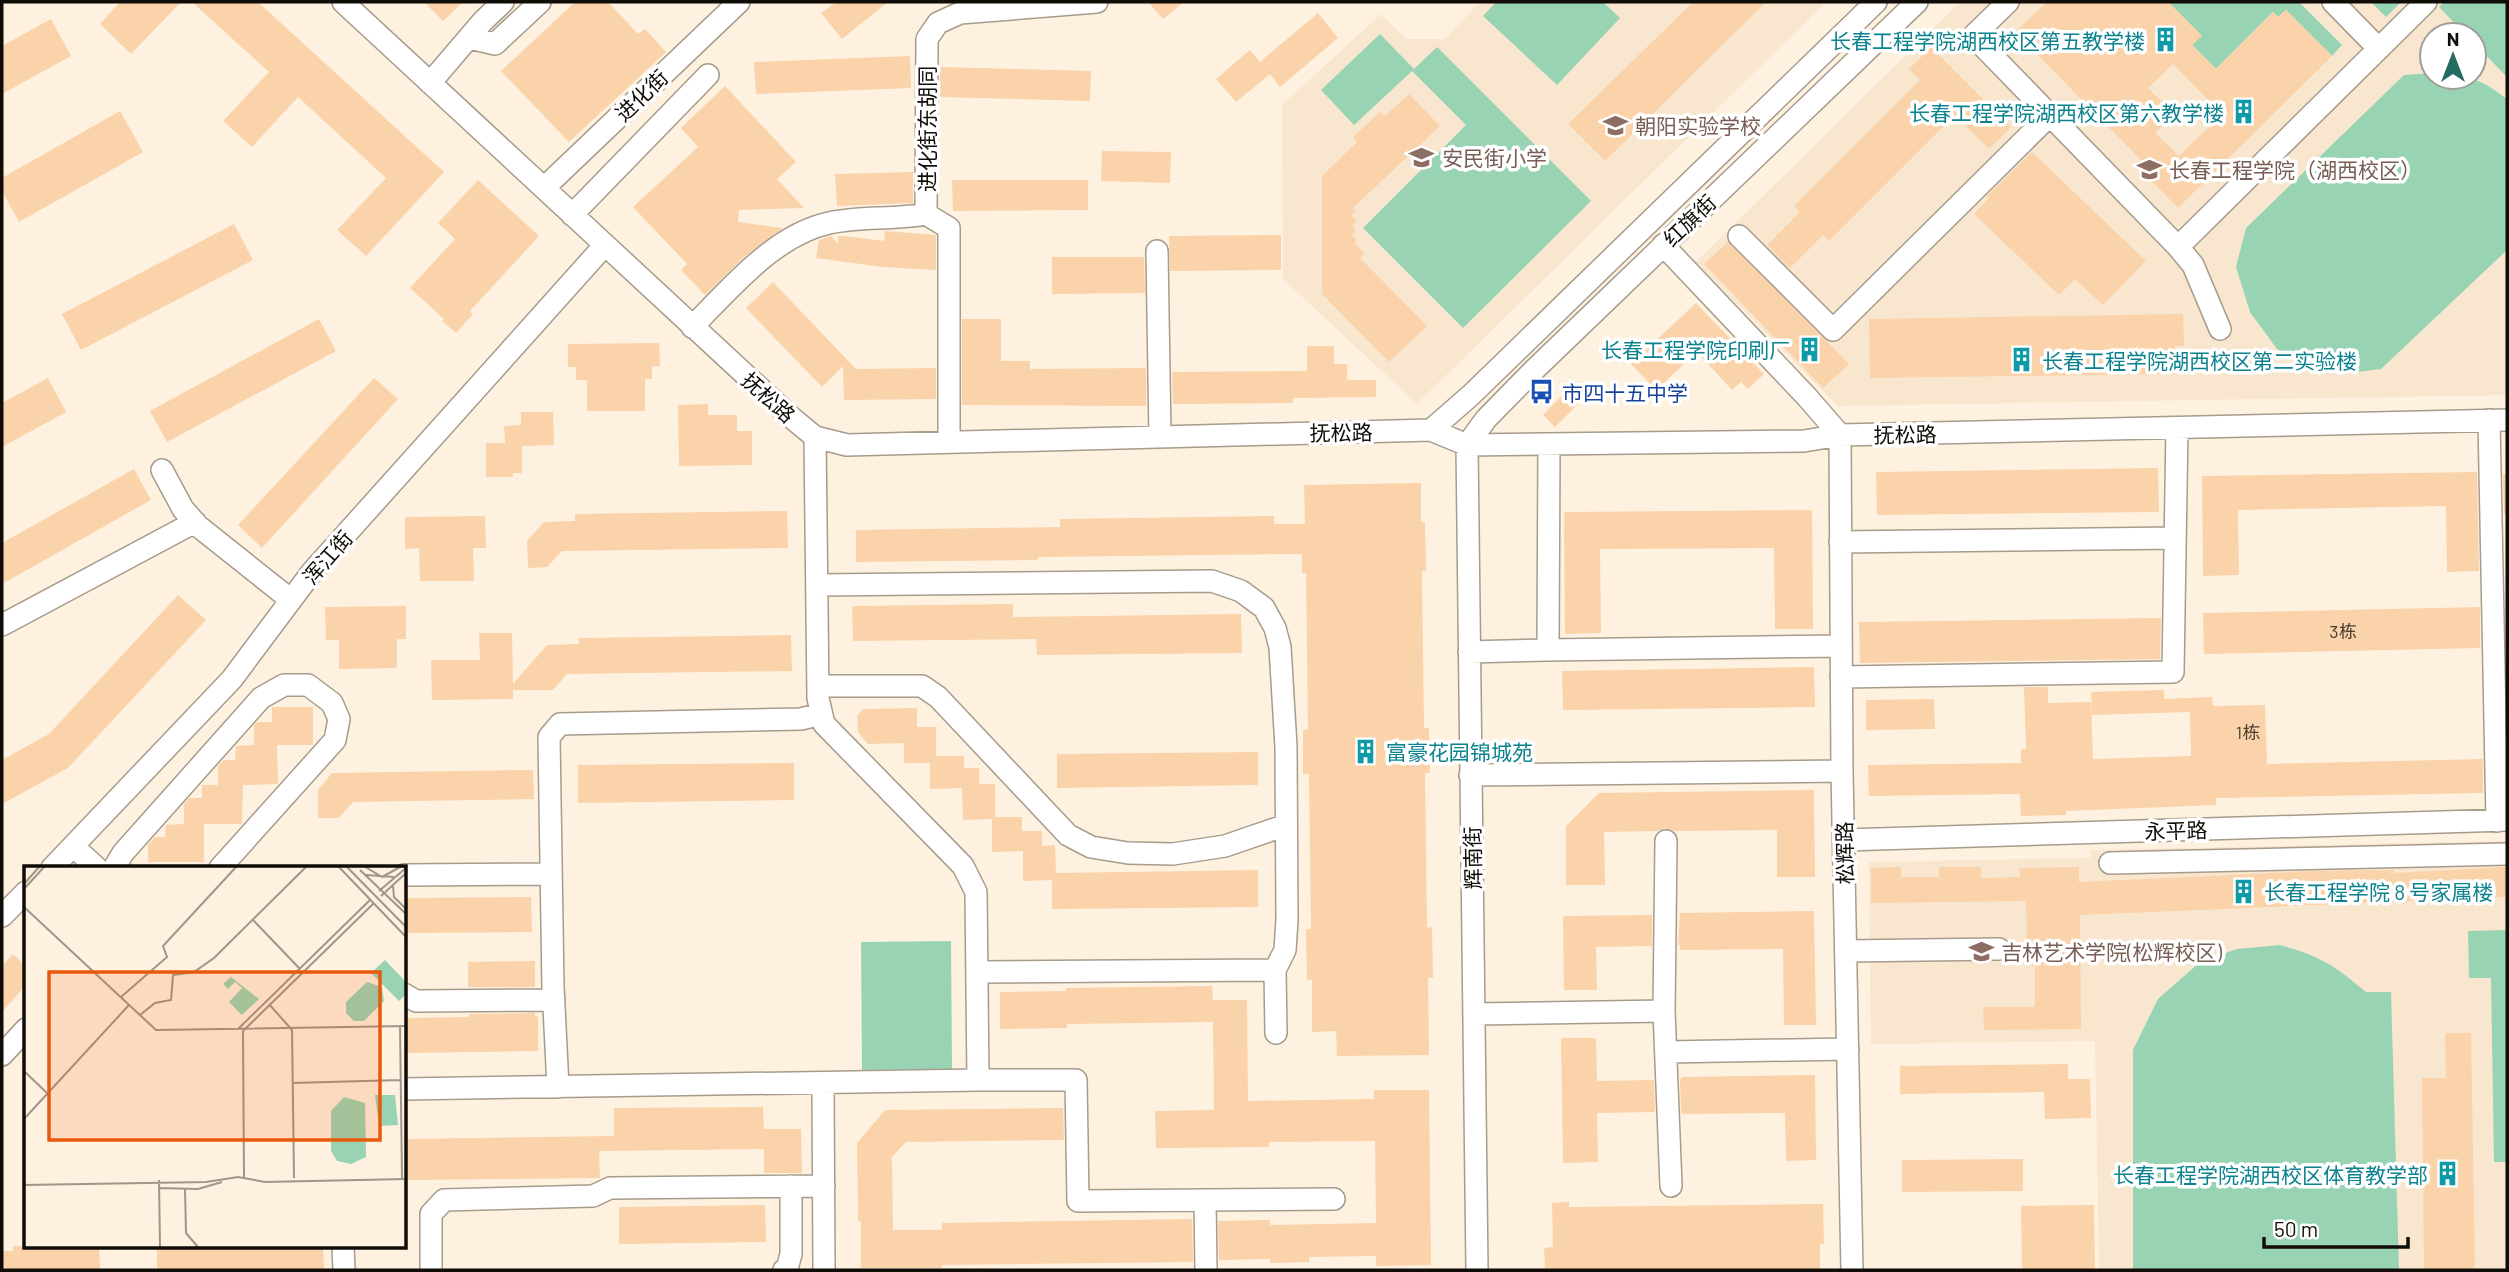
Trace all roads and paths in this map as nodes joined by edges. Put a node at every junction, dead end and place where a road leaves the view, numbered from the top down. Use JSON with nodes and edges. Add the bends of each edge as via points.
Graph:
{"nodes":[{"id":1,"x":503,"y":2,"type":"edge"},
{"id":2,"x":540,"y":2,"type":"edge"},
{"id":3,"x":739,"y":2,"type":"edge"},
{"id":4,"x":1097,"y":2,"type":"edge"},
{"id":5,"x":1876,"y":2,"type":"edge"},
{"id":6,"x":1917,"y":2,"type":"edge"},
{"id":7,"x":2008,"y":2,"type":"edge"},
{"id":8,"x":2333,"y":2,"type":"edge"},
{"id":9,"x":2426,"y":2,"type":"edge"},
{"id":10,"x":354,"y":5,"type":"edge"},
{"id":11,"x":470,"y":37,"type":"junction"},
{"id":12,"x":2378,"y":48,"type":"junction"},
{"id":13,"x":708,"y":75,"type":"dead end"},
{"id":14,"x":430,"y":83,"type":"junction"},
{"id":15,"x":2050,"y":115,"type":"junction"},
{"id":16,"x":544,"y":188,"type":"junction"},
{"id":17,"x":926,"y":214,"type":"junction"},
{"id":18,"x":572,"y":215,"type":"junction"},
{"id":19,"x":1739,"y":236,"type":"dead end"},
{"id":20,"x":1663,"y":245,"type":"junction"},
{"id":21,"x":604,"y":246,"type":"junction"},
{"id":22,"x":2178,"y":247,"type":"junction"},
{"id":23,"x":1157,"y":251,"type":"dead end"},
{"id":24,"x":692,"y":327,"type":"junction"},
{"id":25,"x":2220,"y":329,"type":"dead end"},
{"id":26,"x":2498,"y":420,"type":"edge"},
{"id":27,"x":2178,"y":428,"type":"junction"},
{"id":28,"x":1431,"y":430,"type":"junction"},
{"id":29,"x":1839,"y":435,"type":"junction"},
{"id":30,"x":815,"y":437,"type":"junction"},
{"id":31,"x":1160,"y":437,"type":"junction"},
{"id":32,"x":949,"y":442,"type":"junction"},
{"id":33,"x":1467,"y":445,"type":"junction"},
{"id":34,"x":1549,"y":445,"type":"junction"},
{"id":35,"x":162,"y":470,"type":"dead end"},
{"id":36,"x":195,"y":522,"type":"junction"},
{"id":37,"x":2175,"y":538,"type":"junction"},
{"id":38,"x":1840,"y":542,"type":"junction"},
{"id":39,"x":2499,"y":559,"type":"edge"},
{"id":40,"x":817,"y":585,"type":"junction"},
{"id":41,"x":2500,"y":590,"type":"edge"},
{"id":42,"x":291,"y":600,"type":"junction"},
{"id":43,"x":2,"y":625,"type":"edge"},
{"id":44,"x":1840,"y":646,"type":"junction"},
{"id":45,"x":1548,"y":650,"type":"junction"},
{"id":46,"x":1469,"y":652,"type":"junction"},
{"id":47,"x":1841,"y":677,"type":"junction"},
{"id":48,"x":818,"y":686,"type":"junction"},
{"id":49,"x":821,"y":714,"type":"junction"},
{"id":50,"x":1842,"y":771,"type":"junction"},
{"id":51,"x":1471,"y":775,"type":"junction"},
{"id":52,"x":2502,"y":820,"type":"edge"},
{"id":53,"x":1286,"y":825,"type":"junction"},
{"id":54,"x":1844,"y":839,"type":"junction"},
{"id":55,"x":1666,"y":841,"type":"dead end"},
{"id":56,"x":74,"y":847,"type":"junction"},
{"id":57,"x":2507,"y":854,"type":"edge"},
{"id":58,"x":2109,"y":863,"type":"dead end"},
{"id":59,"x":54,"y":866,"type":"edge"},
{"id":60,"x":95,"y":866,"type":"edge"},
{"id":61,"x":115,"y":866,"type":"edge"},
{"id":62,"x":222,"y":866,"type":"edge"},
{"id":63,"x":551,"y":874,"type":"junction"},
{"id":64,"x":406,"y":875,"type":"edge"},
{"id":65,"x":24,"y":894,"type":"edge"},
{"id":66,"x":2,"y":916,"type":"edge"},
{"id":67,"x":1999,"y":950,"type":"dead end"},
{"id":68,"x":1846,"y":951,"type":"junction"},
{"id":69,"x":1275,"y":970,"type":"junction"},
{"id":70,"x":978,"y":972,"type":"junction"},
{"id":71,"x":406,"y":995,"type":"edge"},
{"id":72,"x":554,"y":1000,"type":"junction"},
{"id":73,"x":1664,"y":1011,"type":"junction"},
{"id":74,"x":1474,"y":1014,"type":"junction"},
{"id":75,"x":24,"y":1031,"type":"edge"},
{"id":76,"x":1276,"y":1033,"type":"dead end"},
{"id":77,"x":1848,"y":1049,"type":"junction"},
{"id":78,"x":1665,"y":1052,"type":"junction"},
{"id":79,"x":2,"y":1055,"type":"edge"},
{"id":80,"x":978,"y":1080,"type":"junction"},
{"id":81,"x":823,"y":1083,"type":"junction"},
{"id":82,"x":558,"y":1087,"type":"junction"},
{"id":83,"x":406,"y":1089,"type":"edge"},
{"id":84,"x":790,"y":1186,"type":"junction"},
{"id":85,"x":824,"y":1186,"type":"junction"},
{"id":86,"x":1671,"y":1186,"type":"dead end"},
{"id":87,"x":1334,"y":1199,"type":"dead end"},
{"id":88,"x":1205,"y":1200,"type":"junction"},
{"id":89,"x":344,"y":1248,"type":"edge"},
{"id":90,"x":824,"y":1269,"type":"edge"},
{"id":91,"x":344,"y":1270,"type":"edge"},
{"id":92,"x":431,"y":1270,"type":"edge"},
{"id":93,"x":786,"y":1270,"type":"edge"},
{"id":94,"x":1206,"y":1270,"type":"edge"},
{"id":95,"x":1477,"y":1270,"type":"edge"},
{"id":96,"x":1852,"y":1270,"type":"edge"}],
"edges":[{"from":1,"to":11,"type":"street"},
{"from":2,"to":11,"type":"street","via":[[495,44]]},
{"from":3,"to":16,"type":"street","name":"进化街"},
{"from":4,"to":17,"type":"street","name":"进化街东胡同","via":[[960,13],[938,23],[927,39]]},
{"from":5,"to":28,"type":"street","name":"红旗街"},
{"from":6,"to":20,"type":"street","name":"红旗街"},
{"from":7,"to":15,"type":"street","via":[[1973,36]]},
{"from":8,"to":12,"type":"street"},
{"from":9,"to":12,"type":"street"},
{"from":10,"to":14,"type":"street","name":"抚松路"},
{"from":11,"to":14,"type":"street"},
{"from":12,"to":22,"type":"street"},
{"from":13,"to":18,"type":"street"},
{"from":14,"to":16,"type":"street","name":"抚松路"},
{"from":15,"to":19,"type":"street","via":[[1833,330]]},
{"from":15,"to":22,"type":"street"},
{"from":16,"to":18,"type":"street","name":"抚松路"},
{"from":17,"to":24,"type":"street","name":"进化街东胡同","via":[[830,223],[804,231],[760,260]]},
{"from":17,"to":32,"type":"street","via":[[949,228]]},
{"from":18,"to":21,"type":"street","name":"抚松路"},
{"from":20,"to":29,"type":"street"},
{"from":20,"to":33,"type":"street","name":"红旗街","via":[[1533,371]]},
{"from":21,"to":24,"type":"street","name":"抚松路"},
{"from":21,"to":42,"type":"street","name":"浑江街"},
{"from":22,"to":25,"type":"street","via":[[2193,265]]},
{"from":23,"to":31,"type":"street"},
{"from":24,"to":30,"type":"street","name":"抚松路"},
{"from":26,"to":27,"type":"street","name":"抚松路"},
{"from":26,"to":39,"type":"street"},
{"from":27,"to":29,"type":"street","name":"抚松路"},
{"from":27,"to":37,"type":"street"},
{"from":28,"to":31,"type":"street","name":"抚松路"},
{"from":28,"to":33,"type":"street","name":"抚松路"},
{"from":29,"to":34,"type":"street","name":"抚松路","via":[[1804,441]]},
{"from":29,"to":38,"type":"street","name":"松辉路"},
{"from":30,"to":32,"type":"street","name":"抚松路","via":[[847,445]]},
{"from":30,"to":40,"type":"street"},
{"from":31,"to":32,"type":"street","name":"抚松路"},
{"from":33,"to":34,"type":"street","name":"抚松路"},
{"from":33,"to":46,"type":"street","name":"辉南街"},
{"from":34,"to":45,"type":"street"},
{"from":35,"to":36,"type":"street"},
{"from":36,"to":42,"type":"street"},
{"from":36,"to":43,"type":"street"},
{"from":37,"to":38,"type":"street"},
{"from":37,"to":47,"type":"street","via":[[2173,672]]},
{"from":38,"to":44,"type":"street","name":"松辉路"},
{"from":39,"to":41,"type":"street"},
{"from":40,"to":48,"type":"street"},
{"from":40,"to":53,"type":"street","via":[[1212,581],[1241,592],[1264,608],[1280,647]]},
{"from":41,"to":52,"type":"street"},
{"from":42,"to":56,"type":"street","name":"浑江街","via":[[232,679]]},
{"from":44,"to":45,"type":"street"},
{"from":44,"to":47,"type":"street","name":"松辉路"},
{"from":45,"to":46,"type":"street"},
{"from":46,"to":51,"type":"street","name":"辉南街"},
{"from":47,"to":50,"type":"street","name":"松辉路"},
{"from":48,"to":49,"type":"street"},
{"from":48,"to":53,"type":"street","via":[[922,686],[938,697],[1068,835],[1091,847],[1173,854],[1224,846]]},
{"from":49,"to":63,"type":"street","via":[[801,719],[560,724],[549,737]]},
{"from":49,"to":70,"type":"street","via":[[824,724],[963,866],[976,892]]},
{"from":50,"to":51,"type":"street"},
{"from":50,"to":54,"type":"street","name":"松辉路"},
{"from":51,"to":74,"type":"street","name":"辉南街"},
{"from":52,"to":54,"type":"street","name":"永平路"},
{"from":53,"to":69,"type":"street","via":[[1285,950]]},
{"from":54,"to":68,"type":"street","name":"松辉路"},
{"from":55,"to":73,"type":"street"},
{"from":56,"to":59,"type":"street","name":"浑江街"},
{"from":56,"to":60,"type":"street"},
{"from":57,"to":58,"type":"street"},
{"from":61,"to":62,"type":"street","via":[[261,698],[284,685],[308,685],[332,703],[339,719],[335,740]]},
{"from":63,"to":64,"type":"street"},
{"from":63,"to":72,"type":"street"},
{"from":65,"to":66,"type":"street"},
{"from":67,"to":68,"type":"street"},
{"from":68,"to":77,"type":"street","name":"松辉路"},
{"from":69,"to":70,"type":"street"},
{"from":69,"to":76,"type":"street"},
{"from":70,"to":80,"type":"street"},
{"from":71,"to":72,"type":"street","via":[[416,1001]]},
{"from":72,"to":82,"type":"street"},
{"from":73,"to":74,"type":"street"},
{"from":73,"to":78,"type":"street"},
{"from":74,"to":95,"type":"street","name":"辉南街"},
{"from":75,"to":79,"type":"street"},
{"from":77,"to":78,"type":"street"},
{"from":77,"to":96,"type":"street","name":"松辉路"},
{"from":78,"to":86,"type":"street"},
{"from":80,"to":81,"type":"street"},
{"from":80,"to":88,"type":"street","via":[[1076,1080],[1078,1201]]},
{"from":81,"to":82,"type":"street"},
{"from":81,"to":85,"type":"street"},
{"from":82,"to":83,"type":"street"},
{"from":84,"to":85,"type":"street"},
{"from":84,"to":92,"type":"street","via":[[610,1188],[593,1196],[444,1200],[431,1214]]},
{"from":84,"to":93,"type":"street","via":[[791,1254]]},
{"from":85,"to":90,"type":"street"},
{"from":87,"to":88,"type":"street"},
{"from":88,"to":94,"type":"street"},
{"from":89,"to":91,"type":"street"},
{"from":90,"to":93,"type":"street"}]}
